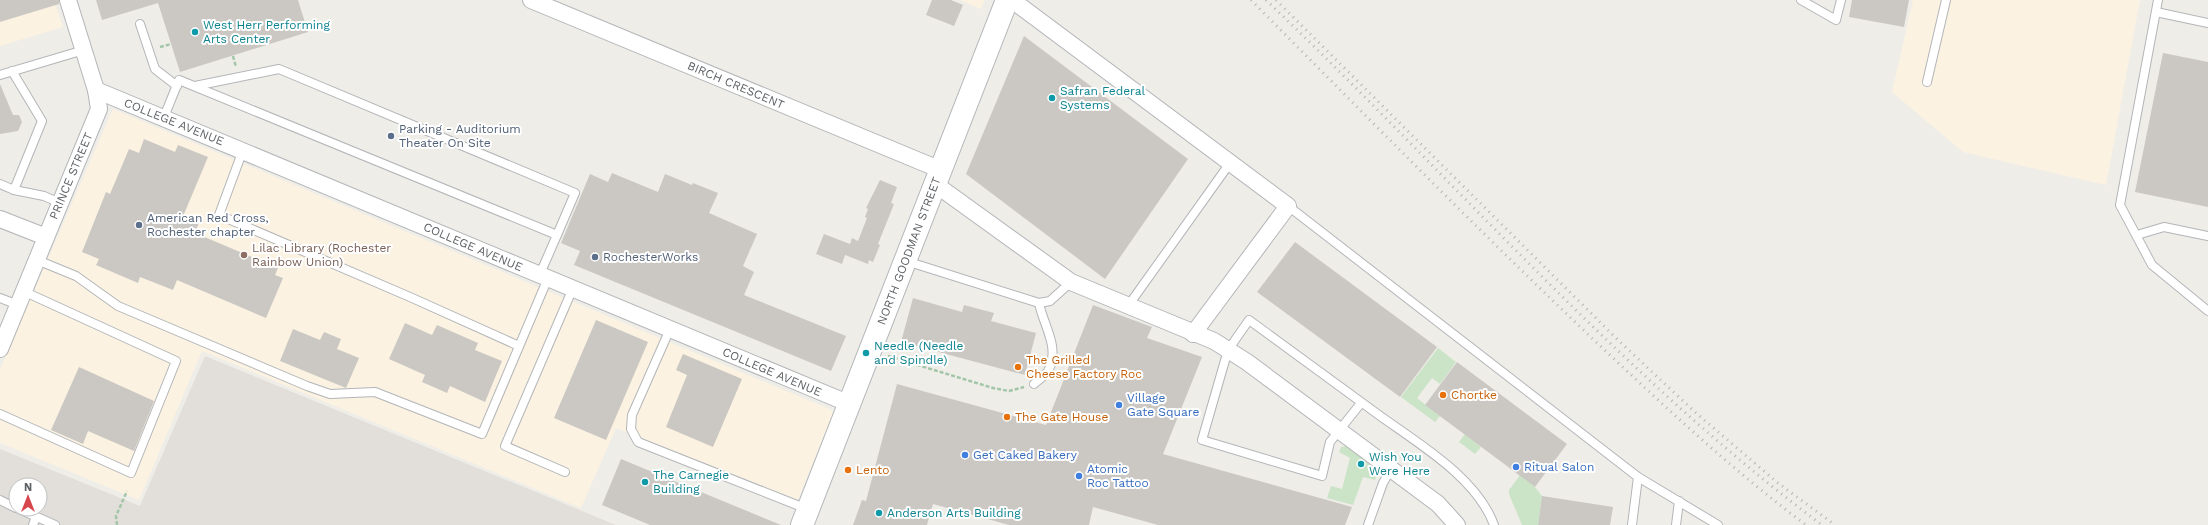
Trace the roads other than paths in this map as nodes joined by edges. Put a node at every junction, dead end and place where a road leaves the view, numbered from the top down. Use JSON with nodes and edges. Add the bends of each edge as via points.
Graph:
{"nodes":[{"id":1,"x":68,"y":0,"type":"edge"},
{"id":2,"x":531,"y":0,"type":"edge"},
{"id":3,"x":1007,"y":0,"type":"edge"},
{"id":4,"x":1012,"y":0,"type":"edge"},
{"id":5,"x":1801,"y":0,"type":"edge"},
{"id":6,"x":1841,"y":0,"type":"edge"},
{"id":7,"x":1946,"y":0,"type":"edge"},
{"id":8,"x":2158,"y":0,"type":"edge"},
{"id":9,"x":2156,"y":12,"type":"junction"},
{"id":10,"x":2208,"y":23,"type":"edge"},
{"id":11,"x":140,"y":24,"type":"dead end"},
{"id":12,"x":84,"y":50,"type":"junction"},
{"id":13,"x":12,"y":71,"type":"junction"},
{"id":14,"x":0,"y":75,"type":"edge"},
{"id":15,"x":1927,"y":82,"type":"dead end"},
{"id":16,"x":177,"y":86,"type":"junction"},
{"id":17,"x":194,"y":86,"type":"junction"},
{"id":18,"x":96,"y":90,"type":"junction"},
{"id":19,"x":164,"y":118,"type":"junction"},
{"id":20,"x":243,"y":150,"type":"junction"},
{"id":21,"x":1230,"y":163,"type":"junction"},
{"id":22,"x":938,"y":177,"type":"junction"},
{"id":23,"x":0,"y":184,"type":"edge"},
{"id":24,"x":14,"y":190,"type":"junction"},
{"id":25,"x":60,"y":203,"type":"junction"},
{"id":26,"x":1288,"y":206,"type":"junction"},
{"id":27,"x":0,"y":219,"type":"edge"},
{"id":28,"x":557,"y":235,"type":"junction"},
{"id":29,"x":2137,"y":235,"type":"junction"},
{"id":30,"x":2208,"y":236,"type":"edge"},
{"id":31,"x":46,"y":237,"type":"junction"},
{"id":32,"x":37,"y":260,"type":"junction"},
{"id":33,"x":905,"y":261,"type":"junction"},
{"id":34,"x":544,"y":276,"type":"junction"},
{"id":35,"x":1071,"y":282,"type":"junction"},
{"id":36,"x":573,"y":288,"type":"junction"},
{"id":37,"x":0,"y":298,"type":"edge"},
{"id":38,"x":21,"y":298,"type":"junction"},
{"id":39,"x":1039,"y":303,"type":"junction"},
{"id":40,"x":1128,"y":306,"type":"junction"},
{"id":41,"x":2208,"y":311,"type":"edge"},
{"id":42,"x":670,"y":329,"type":"junction"},
{"id":43,"x":1193,"y":334,"type":"junction"},
{"id":44,"x":520,"y":346,"type":"junction"},
{"id":45,"x":0,"y":349,"type":"edge"},
{"id":46,"x":1228,"y":350,"type":"junction"},
{"id":47,"x":1034,"y":384,"type":"road end"},
{"id":48,"x":1361,"y":403,"type":"junction"},
{"id":49,"x":850,"y":404,"type":"junction"},
{"id":50,"x":0,"y":414,"type":"edge"},
{"id":51,"x":1339,"y":430,"type":"junction"},
{"id":52,"x":1391,"y":470,"type":"junction"},
{"id":53,"x":564,"y":472,"type":"dead end"},
{"id":54,"x":1638,"y":477,"type":"junction"},
{"id":55,"x":1679,"y":501,"type":"junction"},
{"id":56,"x":38,"y":517,"type":"edge"},
{"id":57,"x":805,"y":517,"type":"edge"},
{"id":58,"x":55,"y":525,"type":"edge"},
{"id":59,"x":1368,"y":525,"type":"edge"},
{"id":60,"x":1457,"y":525,"type":"edge"},
{"id":61,"x":1494,"y":525,"type":"edge"},
{"id":62,"x":1632,"y":525,"type":"edge"},
{"id":63,"x":1676,"y":525,"type":"edge"},
{"id":64,"x":1718,"y":525,"type":"edge"}],
"edges":[{"from":1,"to":12,"type":"street","name":"PRINCE STREET"},
{"from":2,"to":22,"type":"street","name":"BIRCH CRESCENT"},
{"from":3,"to":22,"type":"main road","name":"NORTH GOODMAN STREET"},
{"from":4,"to":21,"type":"street"},
{"from":5,"to":6,"type":"lane","via":[[1836,20]]},
{"from":7,"to":15,"type":"lane"},
{"from":8,"to":9,"type":"lane"},
{"from":9,"to":10,"type":"lane"},
{"from":9,"to":29,"type":"lane","via":[[2120,205]]},
{"from":11,"to":16,"type":"lane","via":[[155,69]]},
{"from":12,"to":13,"type":"lane"},
{"from":12,"to":18,"type":"street","name":"PRINCE STREET"},
{"from":13,"to":14,"type":"lane"},
{"from":13,"to":24,"type":"lane","via":[[42,121]]},
{"from":16,"to":17,"type":"lane","via":[[179,80]]},
{"from":16,"to":19,"type":"lane"},
{"from":17,"to":28,"type":"lane"},
{"from":17,"to":28,"type":"lane","via":[[279,69],[575,193]]},
{"from":18,"to":19,"type":"street","name":"COLLEGE AVENUE"},
{"from":18,"to":25,"type":"street","name":"PRINCE STREET","via":[[100,109]]},
{"from":19,"to":20,"type":"street","name":"COLLEGE AVENUE"},
{"from":20,"to":34,"type":"street","name":"COLLEGE AVENUE"},
{"from":20,"to":44,"type":"lane","via":[[218,215]]},
{"from":21,"to":26,"type":"street"},
{"from":21,"to":40,"type":"lane"},
{"from":22,"to":33,"type":"main road","name":"NORTH GOODMAN STREET"},
{"from":22,"to":35,"type":"street","name":"BIRCH CRESCENT"},
{"from":23,"to":24,"type":"lane"},
{"from":24,"to":25,"type":"lane","via":[[44,196]]},
{"from":25,"to":31,"type":"street","name":"PRINCE STREET"},
{"from":26,"to":43,"type":"street"},
{"from":26,"to":54,"type":"lane"},
{"from":27,"to":31,"type":"street"},
{"from":28,"to":34,"type":"lane"},
{"from":29,"to":30,"type":"lane","via":[[2164,227]]},
{"from":29,"to":41,"type":"lane","via":[[2152,265]]},
{"from":31,"to":32,"type":"street","name":"PRINCE STREET"},
{"from":32,"to":38,"type":"street","name":"PRINCE STREET"},
{"from":32,"to":44,"type":"lane","via":[[76,276],[118,306],[307,386],[330,394],[375,392],[482,434]]},
{"from":33,"to":39,"type":"lane"},
{"from":33,"to":49,"type":"main road","name":"NORTH GOODMAN STREET"},
{"from":34,"to":36,"type":"street","name":"COLLEGE AVENUE"},
{"from":34,"to":44,"type":"lane"},
{"from":35,"to":39,"type":"lane","via":[[1050,302]]},
{"from":35,"to":40,"type":"street","name":"BIRCH CRESCENT"},
{"from":36,"to":42,"type":"street","name":"COLLEGE AVENUE"},
{"from":36,"to":53,"type":"lane","via":[[505,446]]},
{"from":37,"to":38,"type":"lane"},
{"from":38,"to":45,"type":"street","name":"PRINCE STREET"},
{"from":38,"to":50,"type":"lane","via":[[176,361],[131,472]]},
{"from":39,"to":47,"type":"lane","via":[[1045,327],[1051,335],[1052,351],[1048,372]]},
{"from":40,"to":43,"type":"street","name":"BIRCH CRESCENT"},
{"from":42,"to":49,"type":"street","name":"COLLEGE AVENUE"},
{"from":42,"to":57,"type":"lane","via":[[632,415],[631,429],[638,442]]},
{"from":43,"to":46,"type":"street","name":"BIRCH CRESCENT","via":[[1214,341]]},
{"from":46,"to":48,"type":"lane","via":[[1249,320]]},
{"from":46,"to":51,"type":"street","name":"BIRCH CRESCENT"},
{"from":46,"to":51,"type":"lane","via":[[1202,440],[1322,476],[1330,442]]},
{"from":48,"to":51,"type":"lane"},
{"from":48,"to":61,"type":"lane","via":[[1452,470],[1480,500]]},
{"from":49,"to":57,"type":"main road","name":"NORTH GOODMAN STREET"},
{"from":51,"to":52,"type":"street","name":"BIRCH CRESCENT"},
{"from":52,"to":59,"type":"lane","via":[[1383,483]]},
{"from":52,"to":60,"type":"street","name":"BIRCH CRESCENT","via":[[1438,504]]},
{"from":54,"to":55,"type":"lane"},
{"from":54,"to":62,"type":"lane"},
{"from":55,"to":63,"type":"lane"},
{"from":55,"to":64,"type":"lane"},
{"from":56,"to":58,"type":"lane"}]}
